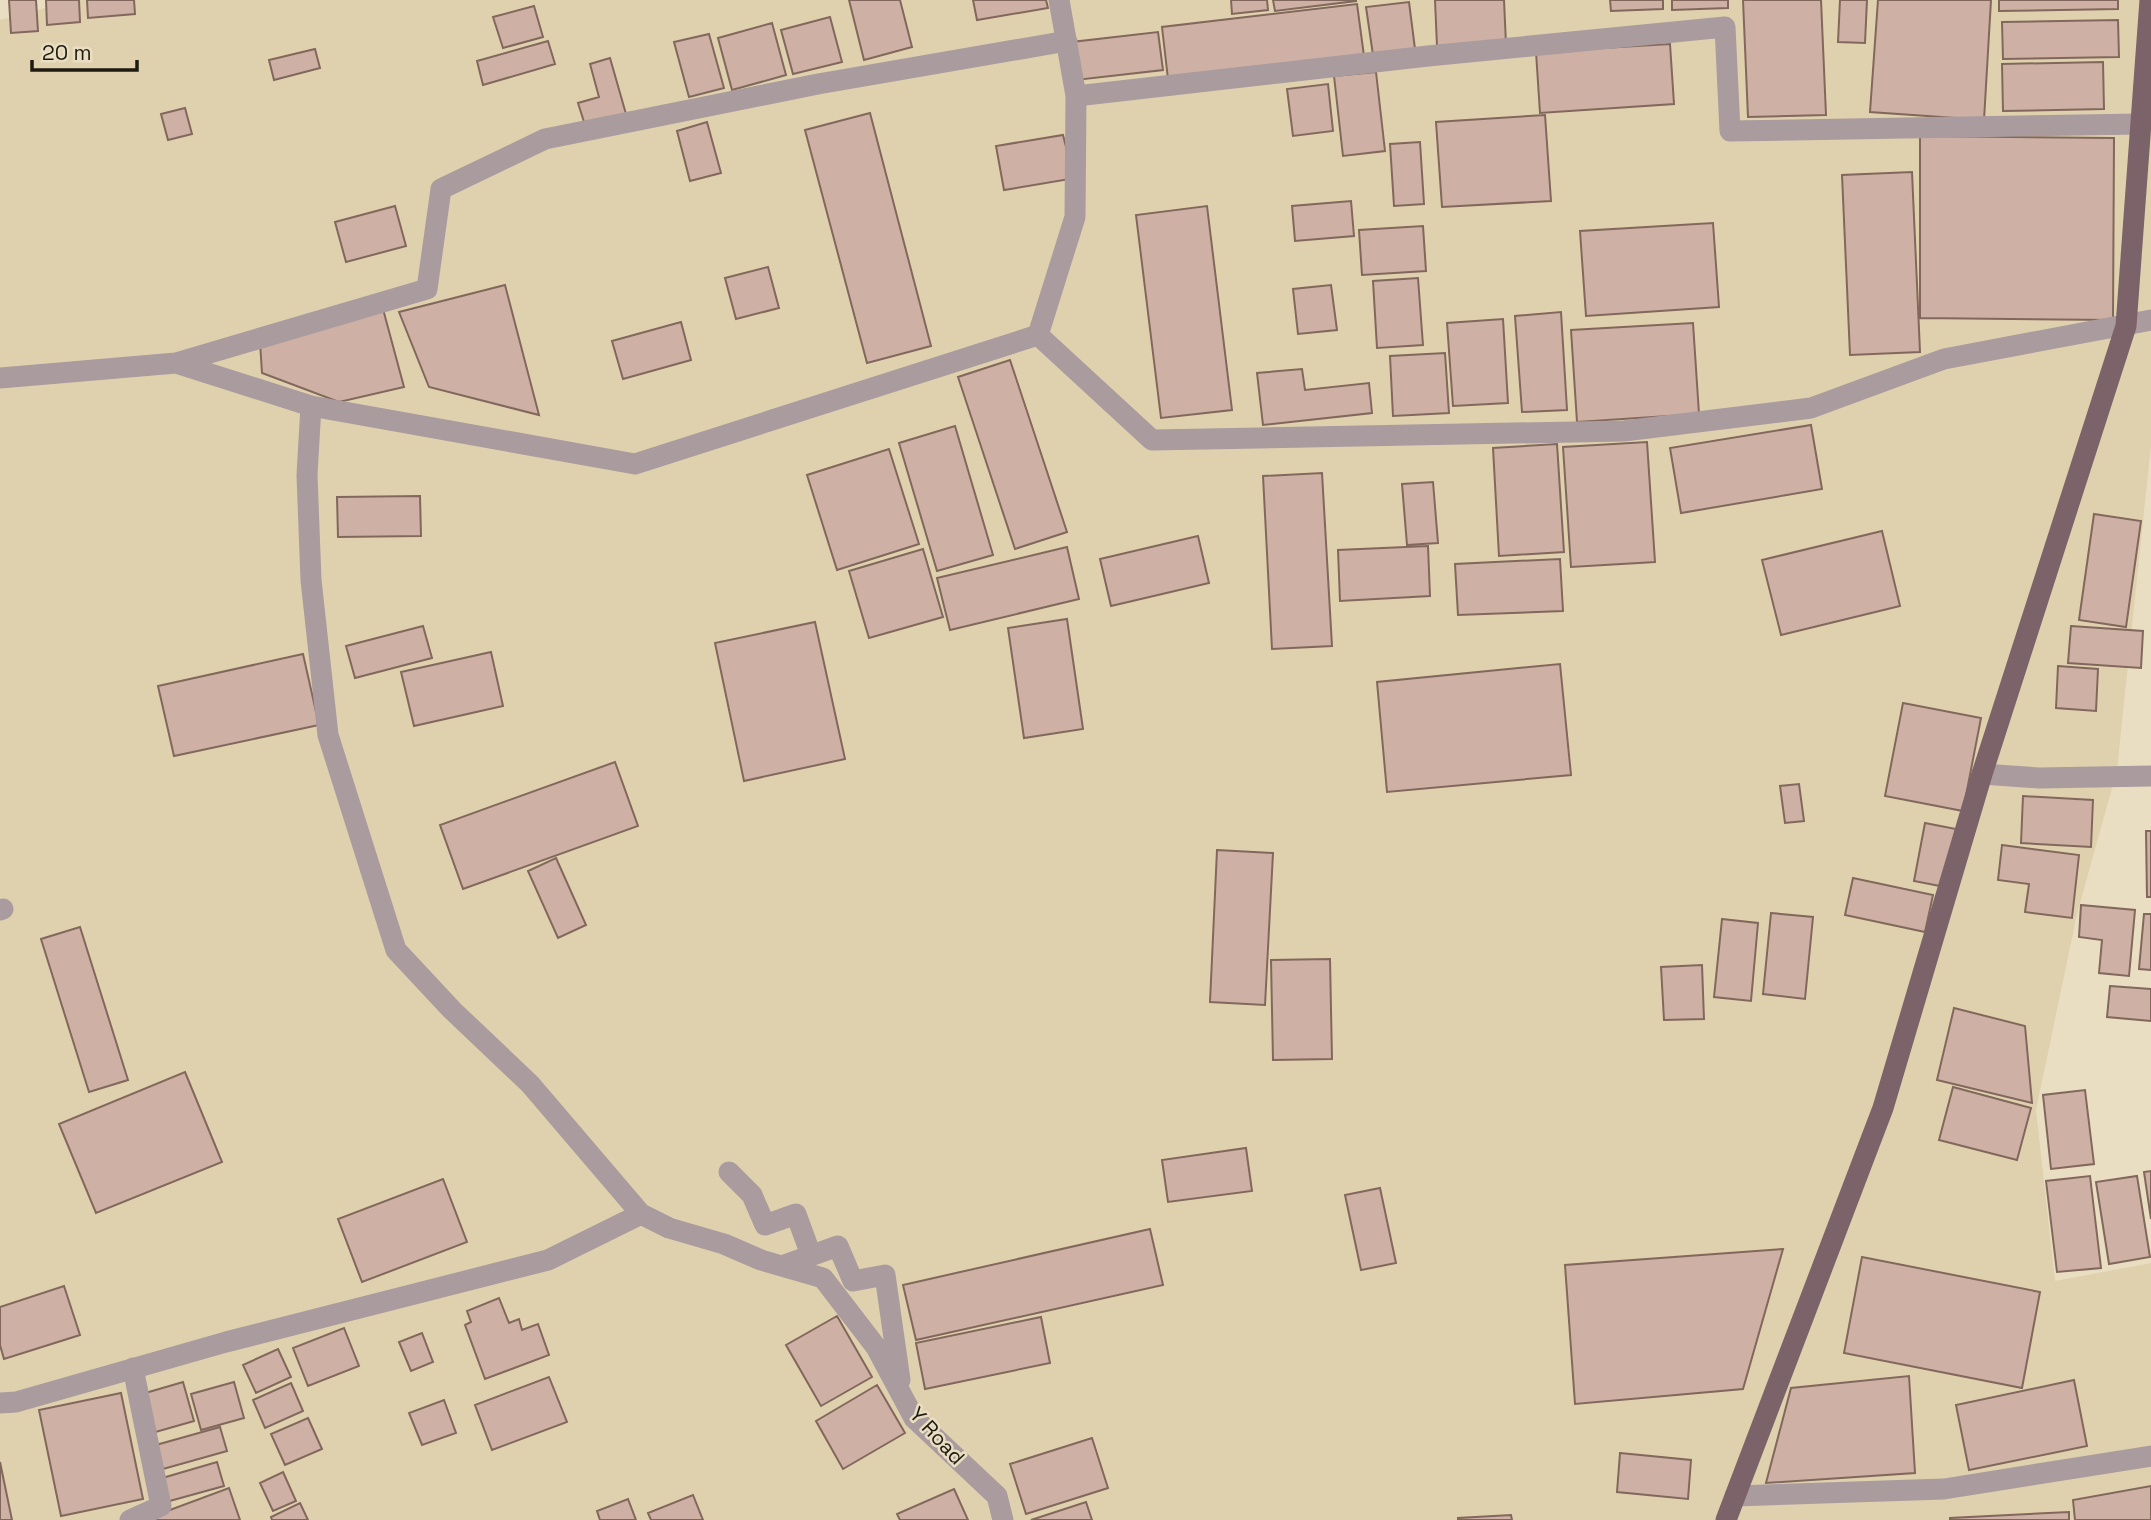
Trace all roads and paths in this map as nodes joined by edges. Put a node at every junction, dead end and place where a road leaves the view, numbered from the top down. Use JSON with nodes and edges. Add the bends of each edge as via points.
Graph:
{"nodes":[{"id":1,"x":1059,"y":0,"type":"edge"},
{"id":2,"x":2150,"y":0,"type":"edge"},
{"id":3,"x":1067,"y":41,"type":"junction"},
{"id":4,"x":1076,"y":96,"type":"junction"},
{"id":5,"x":2141,"y":124,"type":"junction"},
{"id":6,"x":2151,"y":320,"type":"edge"},
{"id":7,"x":2126,"y":326,"type":"junction"},
{"id":8,"x":1038,"y":335,"type":"junction"},
{"id":9,"x":176,"y":363,"type":"junction"},
{"id":10,"x":0,"y":378,"type":"edge"},
{"id":11,"x":311,"y":407,"type":"junction"},
{"id":12,"x":1982,"y":774,"type":"junction"},
{"id":13,"x":2151,"y":776,"type":"edge"},
{"id":14,"x":729,"y":1172,"type":"dead end"},
{"id":15,"x":641,"y":1214,"type":"junction"},
{"id":16,"x":811,"y":1255,"type":"junction"},
{"id":17,"x":782,"y":1266,"type":"junction"},
{"id":18,"x":133,"y":1368,"type":"junction"},
{"id":19,"x":903,"y":1396,"type":"junction"},
{"id":20,"x":0,"y":1403,"type":"edge"},
{"id":21,"x":2151,"y":1455,"type":"edge"},
{"id":22,"x":1735,"y":1496,"type":"junction"},
{"id":23,"x":130,"y":1520,"type":"edge"},
{"id":24,"x":1003,"y":1520,"type":"edge"},
{"id":25,"x":1726,"y":1520,"type":"edge"}],
"edges":[{"from":1,"to":3,"type":"street"},
{"from":2,"to":5,"type":"main road"},
{"from":3,"to":4,"type":"street"},
{"from":3,"to":9,"type":"street","via":[[818,84],[545,139],[441,189],[427,289]]},
{"from":4,"to":5,"type":"street","via":[[1726,27],[1730,131]]},
{"from":4,"to":8,"type":"street","via":[[1076,217]]},
{"from":5,"to":7,"type":"main road"},
{"from":6,"to":7,"type":"street"},
{"from":7,"to":8,"type":"street","via":[[1944,359],[1811,408],[1637,429],[1152,440]]},
{"from":7,"to":12,"type":"main road"},
{"from":8,"to":11,"type":"street","via":[[635,464]]},
{"from":9,"to":10,"type":"street"},
{"from":9,"to":11,"type":"street"},
{"from":11,"to":15,"type":"street","via":[[307,475],[311,580],[328,735],[396,950],[530,1084]]},
{"from":12,"to":13,"type":"street"},
{"from":12,"to":22,"type":"main road","via":[[1883,1108]]},
{"from":14,"to":16,"type":"street","via":[[752,1195],[765,1225],[796,1214]]},
{"from":15,"to":17,"type":"street","name":"Y Road"},
{"from":15,"to":18,"type":"street","via":[[548,1259]]},
{"from":16,"to":17,"type":"street"},
{"from":16,"to":19,"type":"street","via":[[838,1246],[853,1281],[885,1275]]},
{"from":17,"to":19,"type":"street","name":"Y Road","via":[[823,1278],[876,1347]]},
{"from":18,"to":20,"type":"street"},
{"from":18,"to":23,"type":"street","via":[[160,1506]]},
{"from":19,"to":24,"type":"street","name":"Y Road","via":[[914,1418],[997,1496]]},
{"from":21,"to":22,"type":"street","via":[[1944,1489]]},
{"from":22,"to":25,"type":"main road"}]}
